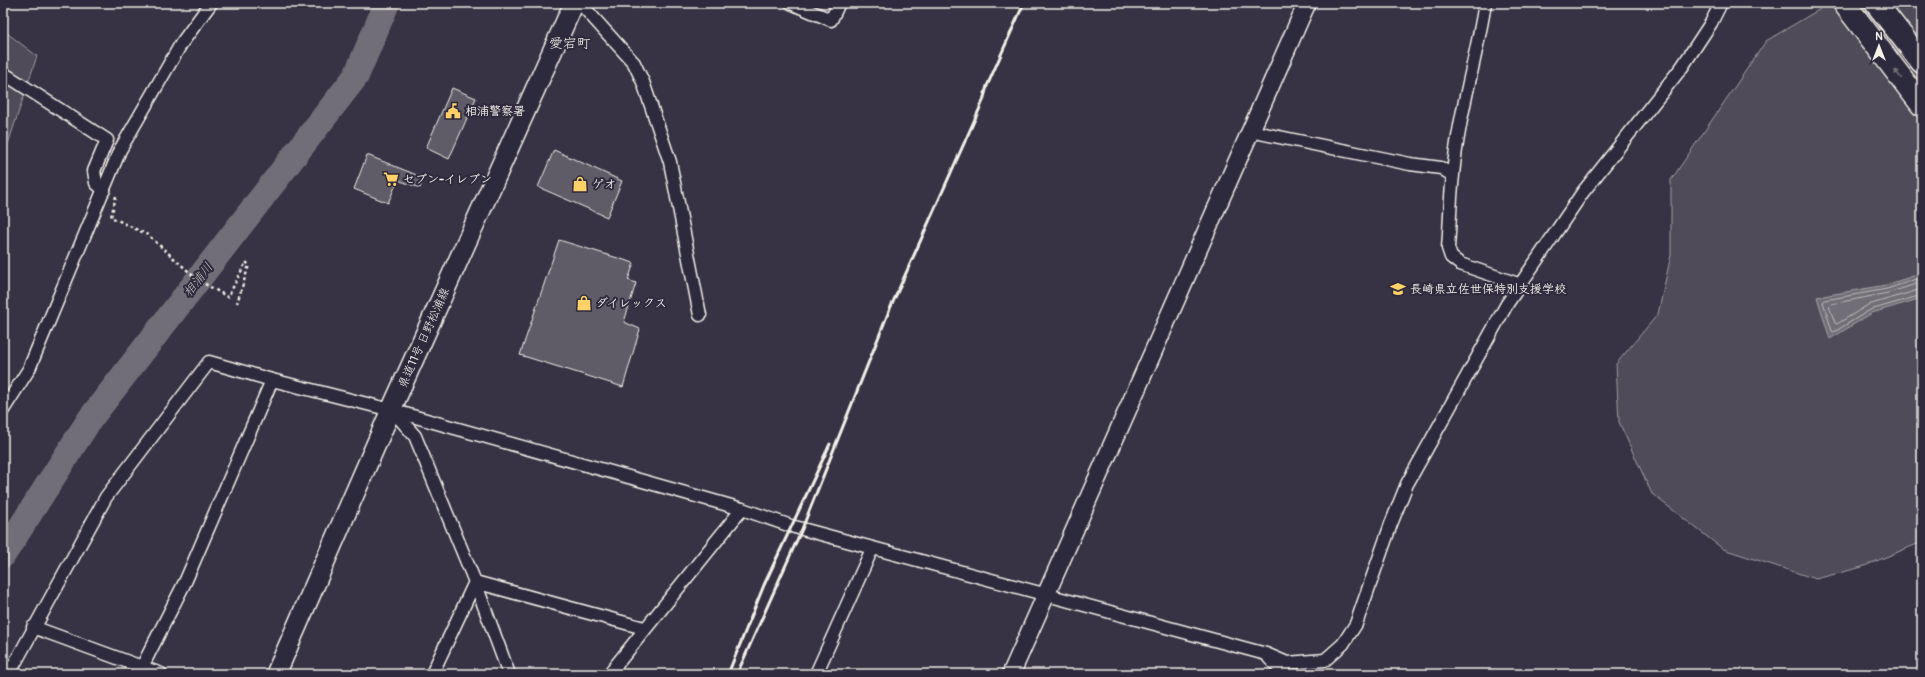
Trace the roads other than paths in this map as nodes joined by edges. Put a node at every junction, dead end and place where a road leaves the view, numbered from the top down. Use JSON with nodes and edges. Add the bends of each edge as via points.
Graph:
{"nodes":[{"id":1,"x":211,"y":3,"type":"edge"},
{"id":2,"x":574,"y":3,"type":"edge"},
{"id":3,"x":580,"y":3,"type":"edge"},
{"id":4,"x":791,"y":3,"type":"edge"},
{"id":5,"x":839,"y":3,"type":"edge"},
{"id":6,"x":1307,"y":3,"type":"edge"},
{"id":7,"x":1485,"y":3,"type":"edge"},
{"id":8,"x":1721,"y":3,"type":"edge"},
{"id":9,"x":1844,"y":3,"type":"edge"},
{"id":10,"x":1876,"y":3,"type":"edge"},
{"id":11,"x":1922,"y":62,"type":"edge"},
{"id":12,"x":3,"y":73,"type":"edge"},
{"id":13,"x":1922,"y":106,"type":"edge"},
{"id":14,"x":1250,"y":131,"type":"junction"},
{"id":15,"x":1452,"y":175,"type":"junction"},
{"id":16,"x":104,"y":190,"type":"junction"},
{"id":17,"x":1520,"y":285,"type":"junction"},
{"id":18,"x":700,"y":315,"type":"dead end"},
{"id":19,"x":272,"y":380,"type":"junction"},
{"id":20,"x":3,"y":410,"type":"edge"},
{"id":21,"x":392,"y":410,"type":"junction"},
{"id":22,"x":742,"y":509,"type":"junction"},
{"id":23,"x":872,"y":549,"type":"junction"},
{"id":24,"x":475,"y":582,"type":"junction"},
{"id":25,"x":1046,"y":594,"type":"junction"},
{"id":26,"x":33,"y":627,"type":"junction"},
{"id":27,"x":644,"y":628,"type":"junction"},
{"id":28,"x":1266,"y":654,"type":"junction"},
{"id":29,"x":142,"y":667,"type":"junction"},
{"id":30,"x":9,"y":674,"type":"edge"},
{"id":31,"x":161,"y":674,"type":"edge"},
{"id":32,"x":276,"y":674,"type":"edge"},
{"id":33,"x":432,"y":674,"type":"edge"},
{"id":34,"x":509,"y":674,"type":"edge"},
{"id":35,"x":609,"y":674,"type":"edge"},
{"id":36,"x":816,"y":674,"type":"edge"},
{"id":37,"x":1011,"y":674,"type":"edge"},
{"id":38,"x":1285,"y":674,"type":"edge"}],
"edges":[{"from":1,"to":16,"type":"street","via":[[178,50],[120,150]]},
{"from":2,"to":21,"type":"main road","name":"県道11号 日野松浦線"},
{"from":3,"to":18,"type":"street","via":[[634,63],[643,82],[670,162]]},
{"from":4,"to":5,"type":"street","via":[[831,20]]},
{"from":6,"to":14,"type":"street"},
{"from":7,"to":15,"type":"street","via":[[1464,101]]},
{"from":8,"to":17,"type":"street","via":[[1682,68],[1583,192]]},
{"from":13,"to":9,"type":"highway","one_way":true},
{"from":10,"to":11,"type":"highway"},
{"from":12,"to":16,"type":"street","via":[[106,140],[94,171],[96,183]]},
{"from":14,"to":15,"type":"street","via":[[1440,168]]},
{"from":14,"to":25,"type":"street"},
{"from":15,"to":17,"type":"street","via":[[1448,248],[1451,257],[1460,264]]},
{"from":16,"to":20,"type":"street","via":[[29,370]]},
{"from":17,"to":28,"type":"street","via":[[1407,484],[1356,624],[1343,644],[1324,660],[1287,663]]},
{"from":19,"to":21,"type":"street"},
{"from":19,"to":26,"type":"street","via":[[209,362],[106,497]]},
{"from":19,"to":29,"type":"street","via":[[186,580]]},
{"from":21,"to":22,"type":"street"},
{"from":21,"to":24,"type":"street","via":[[415,436]]},
{"from":21,"to":32,"type":"main road","name":"県道11号 日野松浦線"},
{"from":22,"to":23,"type":"street"},
{"from":22,"to":27,"type":"street"},
{"from":23,"to":25,"type":"street"},
{"from":23,"to":36,"type":"street"},
{"from":24,"to":27,"type":"street"},
{"from":24,"to":33,"type":"street"},
{"from":24,"to":34,"type":"street"},
{"from":25,"to":28,"type":"street"},
{"from":25,"to":37,"type":"street"},
{"from":26,"to":29,"type":"street"},
{"from":26,"to":30,"type":"street"},
{"from":27,"to":35,"type":"street"},
{"from":28,"to":38,"type":"street"},
{"from":29,"to":31,"type":"street"}]}
